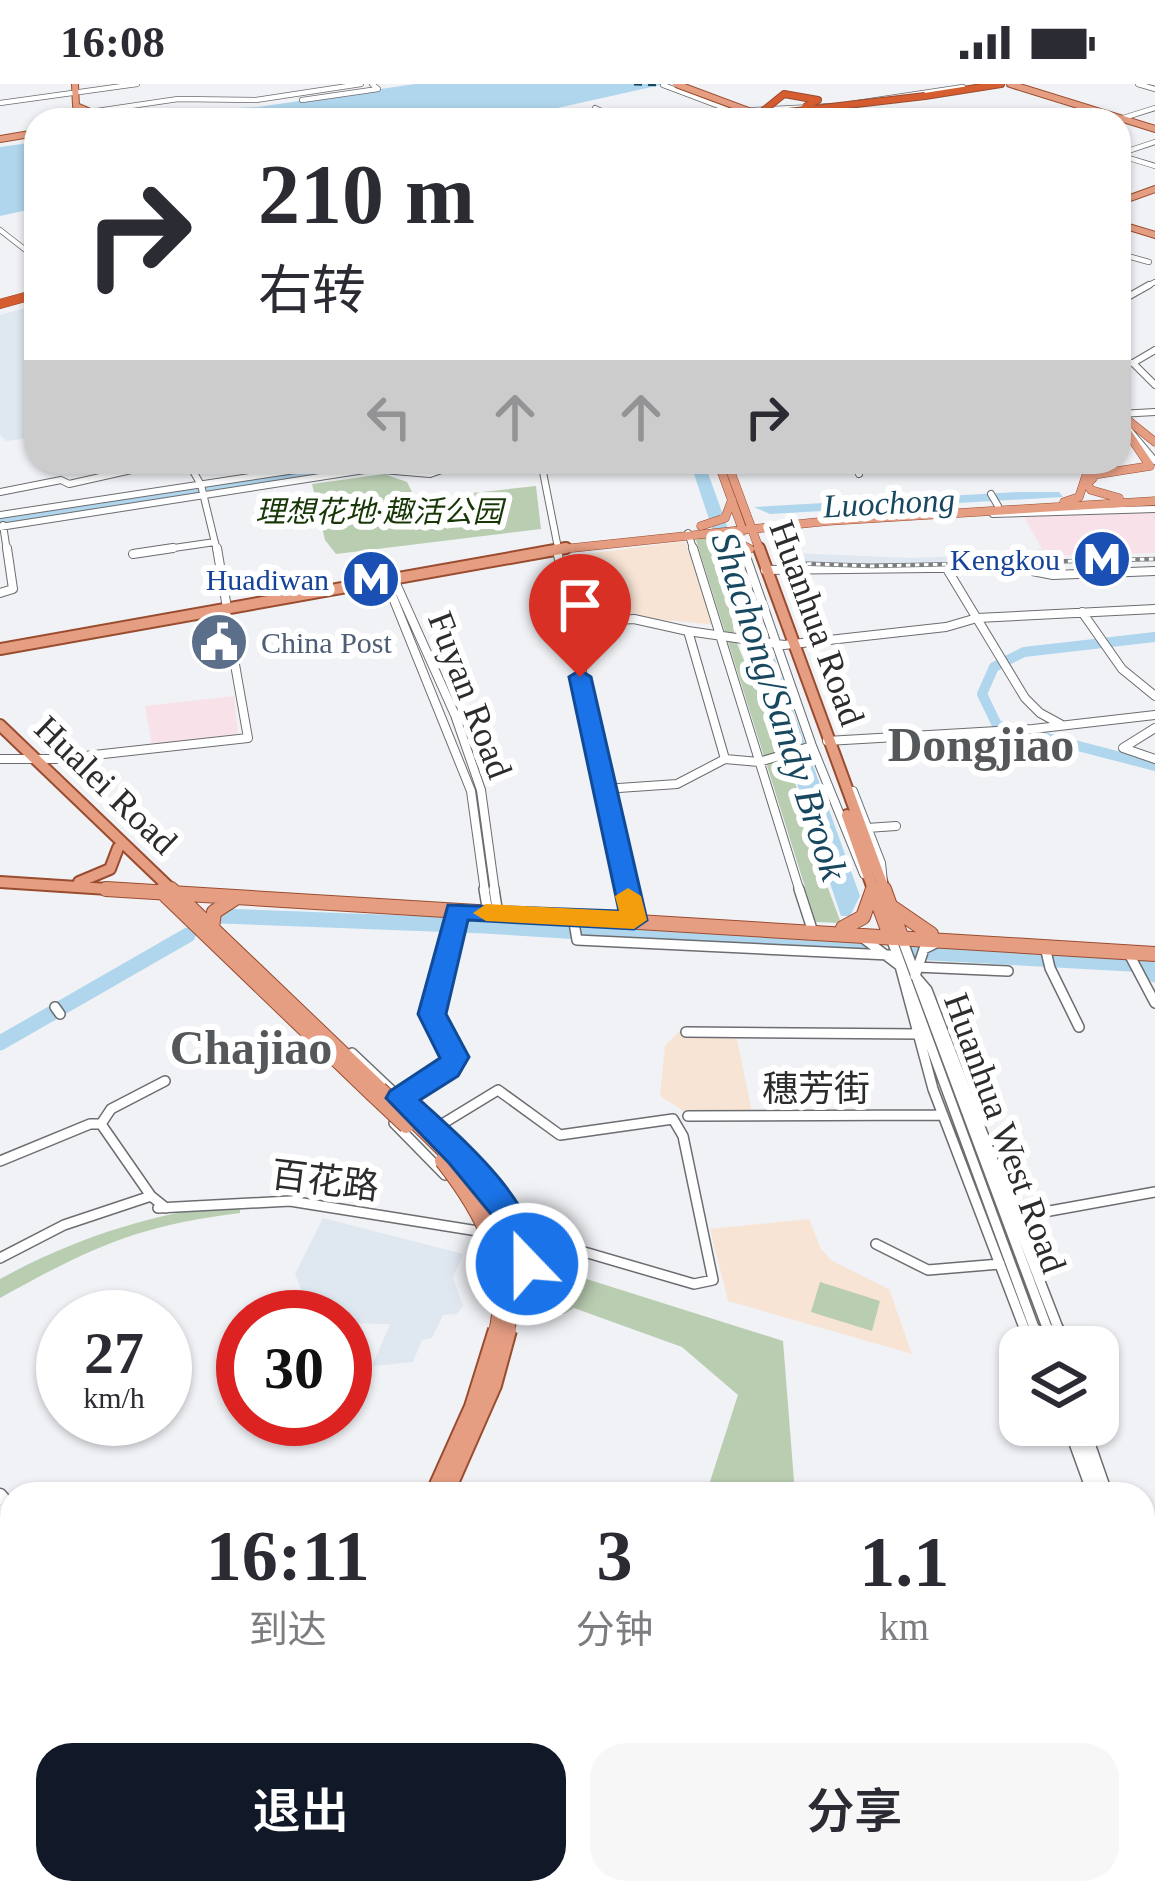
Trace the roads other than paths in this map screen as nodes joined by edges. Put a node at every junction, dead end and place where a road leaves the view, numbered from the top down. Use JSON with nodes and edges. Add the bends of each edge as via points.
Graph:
{"nodes":[{"id":1,"x":125,"y":84,"type":"edge"},
{"id":2,"x":137,"y":84,"type":"edge"},
{"id":3,"x":351,"y":84,"type":"edge"},
{"id":4,"x":361,"y":84,"type":"edge"},
{"id":5,"x":372,"y":84,"type":"edge"},
{"id":6,"x":670,"y":84,"type":"edge"},
{"id":7,"x":1002,"y":84,"type":"edge"},
{"id":8,"x":1138,"y":84,"type":"edge"},
{"id":9,"x":77,"y":88,"type":"edge"},
{"id":10,"x":1155,"y":89,"type":"edge"},
{"id":11,"x":922,"y":95,"type":"junction"},
{"id":12,"x":302,"y":100,"type":"dead end"},
{"id":13,"x":0,"y":103,"type":"edge"},
{"id":14,"x":258,"y":103,"type":"dead end"},
{"id":15,"x":861,"y":103,"type":"junction"},
{"id":16,"x":218,"y":107,"type":"dead end"},
{"id":17,"x":804,"y":107,"type":"junction"},
{"id":18,"x":114,"y":108,"type":"edge"},
{"id":19,"x":115,"y":108,"type":"edge"},
{"id":20,"x":733,"y":108,"type":"edge"},
{"id":21,"x":733,"y":108,"type":"edge"},
{"id":22,"x":733,"y":108,"type":"edge"},
{"id":23,"x":766,"y":108,"type":"edge"},
{"id":24,"x":792,"y":108,"type":"edge"},
{"id":25,"x":800,"y":108,"type":"edge"},
{"id":26,"x":827,"y":108,"type":"edge"},
{"id":27,"x":828,"y":108,"type":"edge"},
{"id":28,"x":830,"y":108,"type":"edge"},
{"id":29,"x":1084,"y":108,"type":"edge"},
{"id":30,"x":0,"y":230,"type":"edge"},
{"id":31,"x":24,"y":249,"type":"edge"},
{"id":32,"x":1155,"y":350,"type":"edge"},
{"id":33,"x":1133,"y":363,"type":"junction"},
{"id":34,"x":1155,"y":370,"type":"edge"},
{"id":35,"x":1155,"y":386,"type":"edge"},
{"id":36,"x":1131,"y":428,"type":"edge"},
{"id":37,"x":1131,"y":435,"type":"edge"},
{"id":38,"x":1153,"y":451,"type":"edge"},
{"id":39,"x":1131,"y":469,"type":"edge"},
{"id":40,"x":116,"y":474,"type":"edge"},
{"id":41,"x":194,"y":474,"type":"edge"},
{"id":42,"x":245,"y":474,"type":"edge"},
{"id":43,"x":272,"y":474,"type":"edge"},
{"id":44,"x":328,"y":474,"type":"edge"},
{"id":45,"x":402,"y":474,"type":"edge"},
{"id":46,"x":437,"y":474,"type":"edge"},
{"id":47,"x":543,"y":474,"type":"edge"},
{"id":48,"x":727,"y":474,"type":"edge"},
{"id":49,"x":1091,"y":474,"type":"edge"},
{"id":50,"x":1155,"y":476,"type":"edge"},
{"id":51,"x":246,"y":478,"type":"junction"},
{"id":52,"x":202,"y":489,"type":"junction"},
{"id":53,"x":1084,"y":491,"type":"junction"},
{"id":54,"x":0,"y":492,"type":"edge"},
{"id":55,"x":1132,"y":499,"type":"junction"},
{"id":56,"x":1155,"y":504,"type":"edge"},
{"id":57,"x":1059,"y":506,"type":"junction"},
{"id":58,"x":981,"y":513,"type":"junction"},
{"id":59,"x":962,"y":514,"type":"junction"},
{"id":60,"x":1,"y":521,"type":"edge"},
{"id":61,"x":783,"y":522,"type":"junction"},
{"id":62,"x":742,"y":525,"type":"junction"},
{"id":63,"x":698,"y":530,"type":"junction"},
{"id":64,"x":215,"y":542,"type":"junction"},
{"id":65,"x":557,"y":546,"type":"junction"},
{"id":66,"x":134,"y":554,"type":"dead end"},
{"id":67,"x":947,"y":569,"type":"junction"},
{"id":68,"x":765,"y":570,"type":"junction"},
{"id":69,"x":1155,"y":572,"type":"edge"},
{"id":70,"x":389,"y":577,"type":"junction"},
{"id":71,"x":0,"y":593,"type":"edge"},
{"id":72,"x":225,"y":605,"type":"junction"},
{"id":73,"x":1155,"y":609,"type":"edge"},
{"id":74,"x":1082,"y":612,"type":"junction"},
{"id":75,"x":977,"y":618,"type":"junction"},
{"id":76,"x":570,"y":623,"type":"junction"},
{"id":77,"x":688,"y":631,"type":"junction"},
{"id":78,"x":720,"y":636,"type":"junction"},
{"id":79,"x":788,"y":642,"type":"junction"},
{"id":80,"x":0,"y":646,"type":"edge"},
{"id":81,"x":1155,"y":696,"type":"edge"},
{"id":82,"x":1036,"y":712,"type":"junction"},
{"id":83,"x":1155,"y":715,"type":"edge"},
{"id":84,"x":0,"y":725,"type":"edge"},
{"id":85,"x":1063,"y":725,"type":"junction"},
{"id":86,"x":1155,"y":728,"type":"edge"},
{"id":87,"x":1033,"y":729,"type":"junction"},
{"id":88,"x":0,"y":736,"type":"edge"},
{"id":89,"x":830,"y":741,"type":"junction"},
{"id":90,"x":812,"y":746,"type":"junction"},
{"id":91,"x":0,"y":757,"type":"edge"},
{"id":92,"x":75,"y":757,"type":"junction"},
{"id":93,"x":29,"y":759,"type":"junction"},
{"id":94,"x":725,"y":759,"type":"junction"},
{"id":95,"x":1155,"y":759,"type":"edge"},
{"id":96,"x":759,"y":762,"type":"junction"},
{"id":97,"x":56,"y":779,"type":"junction"},
{"id":98,"x":604,"y":789,"type":"junction"},
{"id":99,"x":896,"y":826,"type":"dead end"},
{"id":100,"x":864,"y":828,"type":"junction"},
{"id":101,"x":118,"y":848,"type":"junction"},
{"id":102,"x":0,"y":879,"type":"edge"},
{"id":103,"x":79,"y":883,"type":"junction"},
{"id":104,"x":878,"y":887,"type":"junction"},
{"id":105,"x":167,"y":890,"type":"junction"},
{"id":106,"x":240,"y":897,"type":"junction"},
{"id":107,"x":889,"y":904,"type":"junction"},
{"id":108,"x":492,"y":907,"type":"junction"},
{"id":109,"x":457,"y":911,"type":"junction"},
{"id":110,"x":573,"y":917,"type":"junction"},
{"id":111,"x":633,"y":918,"type":"junction"},
{"id":112,"x":811,"y":926,"type":"junction"},
{"id":113,"x":212,"y":928,"type":"junction"},
{"id":114,"x":758,"y":928,"type":"junction"},
{"id":115,"x":852,"y":930,"type":"junction"},
{"id":116,"x":937,"y":938,"type":"junction"},
{"id":117,"x":1045,"y":948,"type":"junction"},
{"id":118,"x":758,"y":950,"type":"junction"},
{"id":119,"x":901,"y":951,"type":"junction"},
{"id":120,"x":1155,"y":952,"type":"edge"},
{"id":121,"x":1130,"y":956,"type":"junction"},
{"id":122,"x":1008,"y":971,"type":"dead end"},
{"id":123,"x":1155,"y":1003,"type":"edge"},
{"id":124,"x":300,"y":1019,"type":"junction"},
{"id":125,"x":1079,"y":1027,"type":"dead end"},
{"id":126,"x":686,"y":1032,"type":"dead end"},
{"id":127,"x":920,"y":1034,"type":"junction"},
{"id":128,"x":165,"y":1081,"type":"dead end"},
{"id":129,"x":376,"y":1091,"type":"junction"},
{"id":130,"x":400,"y":1098,"type":"junction"},
{"id":131,"x":943,"y":1115,"type":"junction"},
{"id":132,"x":688,"y":1116,"type":"dead end"},
{"id":133,"x":101,"y":1124,"type":"junction"},
{"id":134,"x":434,"y":1130,"type":"junction"},
{"id":135,"x":0,"y":1161,"type":"edge"},
{"id":136,"x":1155,"y":1192,"type":"edge"},
{"id":137,"x":151,"y":1196,"type":"junction"},
{"id":138,"x":494,"y":1201,"type":"junction"},
{"id":139,"x":472,"y":1212,"type":"junction"},
{"id":140,"x":1002,"y":1215,"type":"junction"},
{"id":141,"x":484,"y":1232,"type":"junction"},
{"id":142,"x":521,"y":1232,"type":"junction"},
{"id":143,"x":876,"y":1244,"type":"dead end"},
{"id":144,"x":0,"y":1258,"type":"edge"},
{"id":145,"x":1000,"y":1264,"type":"junction"},
{"id":146,"x":496,"y":1273,"type":"junction"},
{"id":147,"x":527,"y":1280,"type":"junction"},
{"id":148,"x":1024,"y":1326,"type":"edge"},
{"id":149,"x":1036,"y":1326,"type":"edge"},
{"id":150,"x":1054,"y":1326,"type":"edge"},
{"id":151,"x":1077,"y":1446,"type":"edge"},
{"id":152,"x":1089,"y":1446,"type":"edge"},
{"id":153,"x":439,"y":1482,"type":"edge"},
{"id":154,"x":450,"y":1482,"type":"edge"},
{"id":155,"x":1090,"y":1482,"type":"edge"},
{"id":156,"x":1102,"y":1482,"type":"edge"}],
"edges":[{"from":1,"to":9,"type":"street"},
{"from":2,"to":9,"type":"street"},
{"from":3,"to":18,"type":"street"},
{"from":4,"to":19,"type":"street"},
{"from":5,"to":12,"type":"street","via":[[378,89]]},
{"from":6,"to":20,"type":"main road","bridge":true},
{"from":6,"to":21,"type":"main road","bridge":true},
{"from":6,"to":22,"type":"street"},
{"from":7,"to":11,"type":"highway"},
{"from":7,"to":15,"type":"street"},
{"from":7,"to":29,"type":"main road"},
{"from":8,"to":10,"type":"street"},
{"from":9,"to":13,"type":"street"},
{"from":11,"to":15,"type":"highway","bridge":true},
{"from":11,"to":17,"type":"highway","bridge":true},
{"from":11,"to":28,"type":"highway","bridge":true},
{"from":14,"to":16,"type":"street"},
{"from":15,"to":24,"type":"street"},
{"from":15,"to":26,"type":"highway","bridge":true},
{"from":15,"to":27,"type":"highway","bridge":true},
{"from":17,"to":23,"type":"highway","bridge":true,"via":[[818,100],[784,94]]},
{"from":17,"to":25,"type":"highway","bridge":true},
{"from":30,"to":31,"type":"street"},
{"from":32,"to":33,"type":"street"},
{"from":33,"to":34,"type":"street"},
{"from":33,"to":35,"type":"street"},
{"from":36,"to":38,"type":"main road"},
{"from":37,"to":39,"type":"main road","via":[[1150,466]]},
{"from":40,"to":54,"type":"street"},
{"from":41,"to":52,"type":"street"},
{"from":42,"to":51,"type":"street"},
{"from":43,"to":51,"type":"street"},
{"from":44,"to":52,"type":"street"},
{"from":45,"to":46,"type":"street"},
{"from":47,"to":65,"type":"street"},
{"from":48,"to":62,"type":"main road","name":"Huanhua Road"},
{"from":49,"to":53,"type":"main road","via":[[1082,478]]},
{"from":50,"to":53,"type":"main road","via":[[1095,477]]},
{"from":51,"to":52,"type":"street"},
{"from":52,"to":60,"type":"street"},
{"from":52,"to":64,"type":"street"},
{"from":53,"to":55,"type":"main road"},
{"from":53,"to":57,"type":"main road"},
{"from":55,"to":56,"type":"main road"},
{"from":55,"to":57,"type":"main road"},
{"from":56,"to":57,"type":"main road"},
{"from":56,"to":58,"type":"street"},
{"from":56,"to":59,"type":"main road"},
{"from":57,"to":58,"type":"main road"},
{"from":57,"to":61,"type":"main road","via":[[994,500]]},
{"from":58,"to":59,"type":"main road"},
{"from":59,"to":61,"type":"main road"},
{"from":60,"to":71,"type":"street","via":[[14,589]]},
{"from":61,"to":62,"type":"main road"},
{"from":61,"to":62,"type":"main road","via":[[767,531]]},
{"from":62,"to":63,"type":"main road"},
{"from":62,"to":63,"type":"main road","via":[[724,518]]},
{"from":62,"to":68,"type":"main road","name":"Huanhua Road"},
{"from":62,"to":79,"type":"main road","name":"Huanhua Road"},
{"from":63,"to":65,"type":"main road"},
{"from":63,"to":78,"type":"street"},
{"from":64,"to":66,"type":"street"},
{"from":64,"to":72,"type":"street"},
{"from":65,"to":70,"type":"main road"},
{"from":65,"to":72,"type":"main road"},
{"from":65,"to":76,"type":"street"},
{"from":67,"to":68,"type":"street"},
{"from":67,"to":69,"type":"street"},
{"from":67,"to":75,"type":"street"},
{"from":68,"to":79,"type":"main road","name":"Huanhua Road"},
{"from":70,"to":72,"type":"main road"},
{"from":70,"to":108,"type":"street","name":"Fuyan Road","via":[[471,791]]},
{"from":72,"to":80,"type":"main road"},
{"from":72,"to":92,"type":"street","via":[[248,738]]},
{"from":73,"to":74,"type":"street"},
{"from":74,"to":75,"type":"street"},
{"from":74,"to":81,"type":"street","via":[[1108,652]]},
{"from":75,"to":79,"type":"street"},
{"from":75,"to":82,"type":"street"},
{"from":76,"to":77,"type":"street","via":[[634,619]]},
{"from":76,"to":98,"type":"street"},
{"from":77,"to":78,"type":"street"},
{"from":77,"to":94,"type":"street"},
{"from":78,"to":79,"type":"street"},
{"from":78,"to":96,"type":"street"},
{"from":79,"to":89,"type":"main road","name":"Huanhua Road"},
{"from":79,"to":90,"type":"street"},
{"from":79,"to":104,"type":"main road","name":"Huanhua Road"},
{"from":82,"to":85,"type":"street"},
{"from":82,"to":87,"type":"street"},
{"from":83,"to":85,"type":"street"},
{"from":84,"to":93,"type":"main road","name":"Hualei Road"},
{"from":85,"to":87,"type":"street"},
{"from":86,"to":95,"type":"street","via":[[1123,748]]},
{"from":87,"to":89,"type":"street"},
{"from":88,"to":93,"type":"main road","name":"Hualei Road"},
{"from":89,"to":100,"type":"main road","name":"Huanhua Road"},
{"from":90,"to":96,"type":"street"},
{"from":90,"to":104,"type":"street","via":[[855,858]]},
{"from":91,"to":93,"type":"street"},
{"from":92,"to":93,"type":"street"},
{"from":92,"to":97,"type":"street"},
{"from":93,"to":97,"type":"main road","name":"Hualei Road"},
{"from":93,"to":101,"type":"main road","name":"Hualei Road"},
{"from":94,"to":96,"type":"street"},
{"from":94,"to":98,"type":"street","via":[[677,784]]},
{"from":96,"to":112,"type":"street"},
{"from":97,"to":105,"type":"main road","name":"Hualei Road"},
{"from":98,"to":111,"type":"street"},
{"from":99,"to":100,"type":"street"},
{"from":100,"to":104,"type":"main road","name":"Huanhua Road"},
{"from":101,"to":103,"type":"main road","via":[[110,869]]},
{"from":101,"to":105,"type":"main road","name":"Hualei Road"},
{"from":102,"to":103,"type":"main road"},
{"from":102,"to":105,"type":"main road"},
{"from":103,"to":105,"type":"main road"},
{"from":104,"to":107,"type":"main road","name":"Huanhua Road"},
{"from":104,"to":115,"type":"main road"},
{"from":104,"to":119,"type":"main road","name":"Huanhua Road"},
{"from":105,"to":106,"type":"main road"},
{"from":105,"to":108,"type":"main road"},
{"from":105,"to":113,"type":"main road"},
{"from":105,"to":124,"type":"main road"},
{"from":106,"to":109,"type":"main road"},
{"from":106,"to":113,"type":"main road","via":[[214,912]]},
{"from":107,"to":116,"type":"main road"},
{"from":107,"to":119,"type":"main road","name":"Huanhua Road"},
{"from":108,"to":111,"type":"main road"},
{"from":109,"to":110,"type":"main road"},
{"from":109,"to":130,"type":"street","via":[[432,1014],[461,1059]]},
{"from":110,"to":111,"type":"main road"},
{"from":110,"to":118,"type":"street","via":[[577,940]]},
{"from":111,"to":112,"type":"main road"},
{"from":111,"to":114,"type":"main road"},
{"from":112,"to":115,"type":"main road"},
{"from":113,"to":124,"type":"main road"},
{"from":114,"to":115,"type":"main road"},
{"from":114,"to":118,"type":"street"},
{"from":115,"to":119,"type":"main road"},
{"from":116,"to":117,"type":"main road"},
{"from":116,"to":119,"type":"main road"},
{"from":116,"to":119,"type":"street"},
{"from":117,"to":120,"type":"main road"},
{"from":117,"to":121,"type":"main road"},
{"from":117,"to":125,"type":"street"},
{"from":118,"to":119,"type":"street"},
{"from":119,"to":122,"type":"street"},
{"from":119,"to":127,"type":"street","via":[[898,983]]},
{"from":119,"to":140,"type":"street","via":[[927,990]]},
{"from":120,"to":121,"type":"main road"},
{"from":121,"to":123,"type":"street"},
{"from":124,"to":129,"type":"main road"},
{"from":124,"to":130,"type":"street"},
{"from":124,"to":139,"type":"street","via":[[321,1054],[442,1171]]},
{"from":126,"to":127,"type":"street"},
{"from":127,"to":131,"type":"street"},
{"from":127,"to":140,"type":"street","name":"Huanhua West Road"},
{"from":128,"to":133,"type":"street","via":[[111,1108]]},
{"from":129,"to":153,"type":"main road","bridge":true,"via":[[467,1189],[488,1223],[502,1273],[494,1348]]},
{"from":129,"to":154,"type":"main road","bridge":true,"via":[[477,1187],[511,1266],[507,1346]]},
{"from":130,"to":134,"type":"street"},
{"from":131,"to":132,"type":"street","name":"穗芳街"},
{"from":131,"to":145,"type":"street"},
{"from":133,"to":135,"type":"street"},
{"from":133,"to":137,"type":"street"},
{"from":134,"to":138,"type":"street"},
{"from":134,"to":142,"type":"street","via":[[498,1090],[560,1135],[674,1119],[713,1280],[703,1286]]},
{"from":136,"to":140,"type":"street"},
{"from":137,"to":141,"type":"street","name":"百花路","via":[[162,1208],[287,1201],[441,1232]]},
{"from":137,"to":144,"type":"street"},
{"from":138,"to":139,"type":"street"},
{"from":138,"to":142,"type":"street"},
{"from":139,"to":141,"type":"street"},
{"from":140,"to":149,"type":"street","name":"Huanhua West Road"},
{"from":140,"to":150,"type":"street"},
{"from":141,"to":146,"type":"street"},
{"from":142,"to":147,"type":"street"},
{"from":143,"to":145,"type":"street","via":[[928,1270]]},
{"from":145,"to":148,"type":"street"},
{"from":146,"to":147,"type":"street","via":[[506,1290]]},
{"from":146,"to":147,"type":"street","via":[[493,1315]]},
{"from":151,"to":155,"type":"street"},
{"from":152,"to":156,"type":"street"}]}
